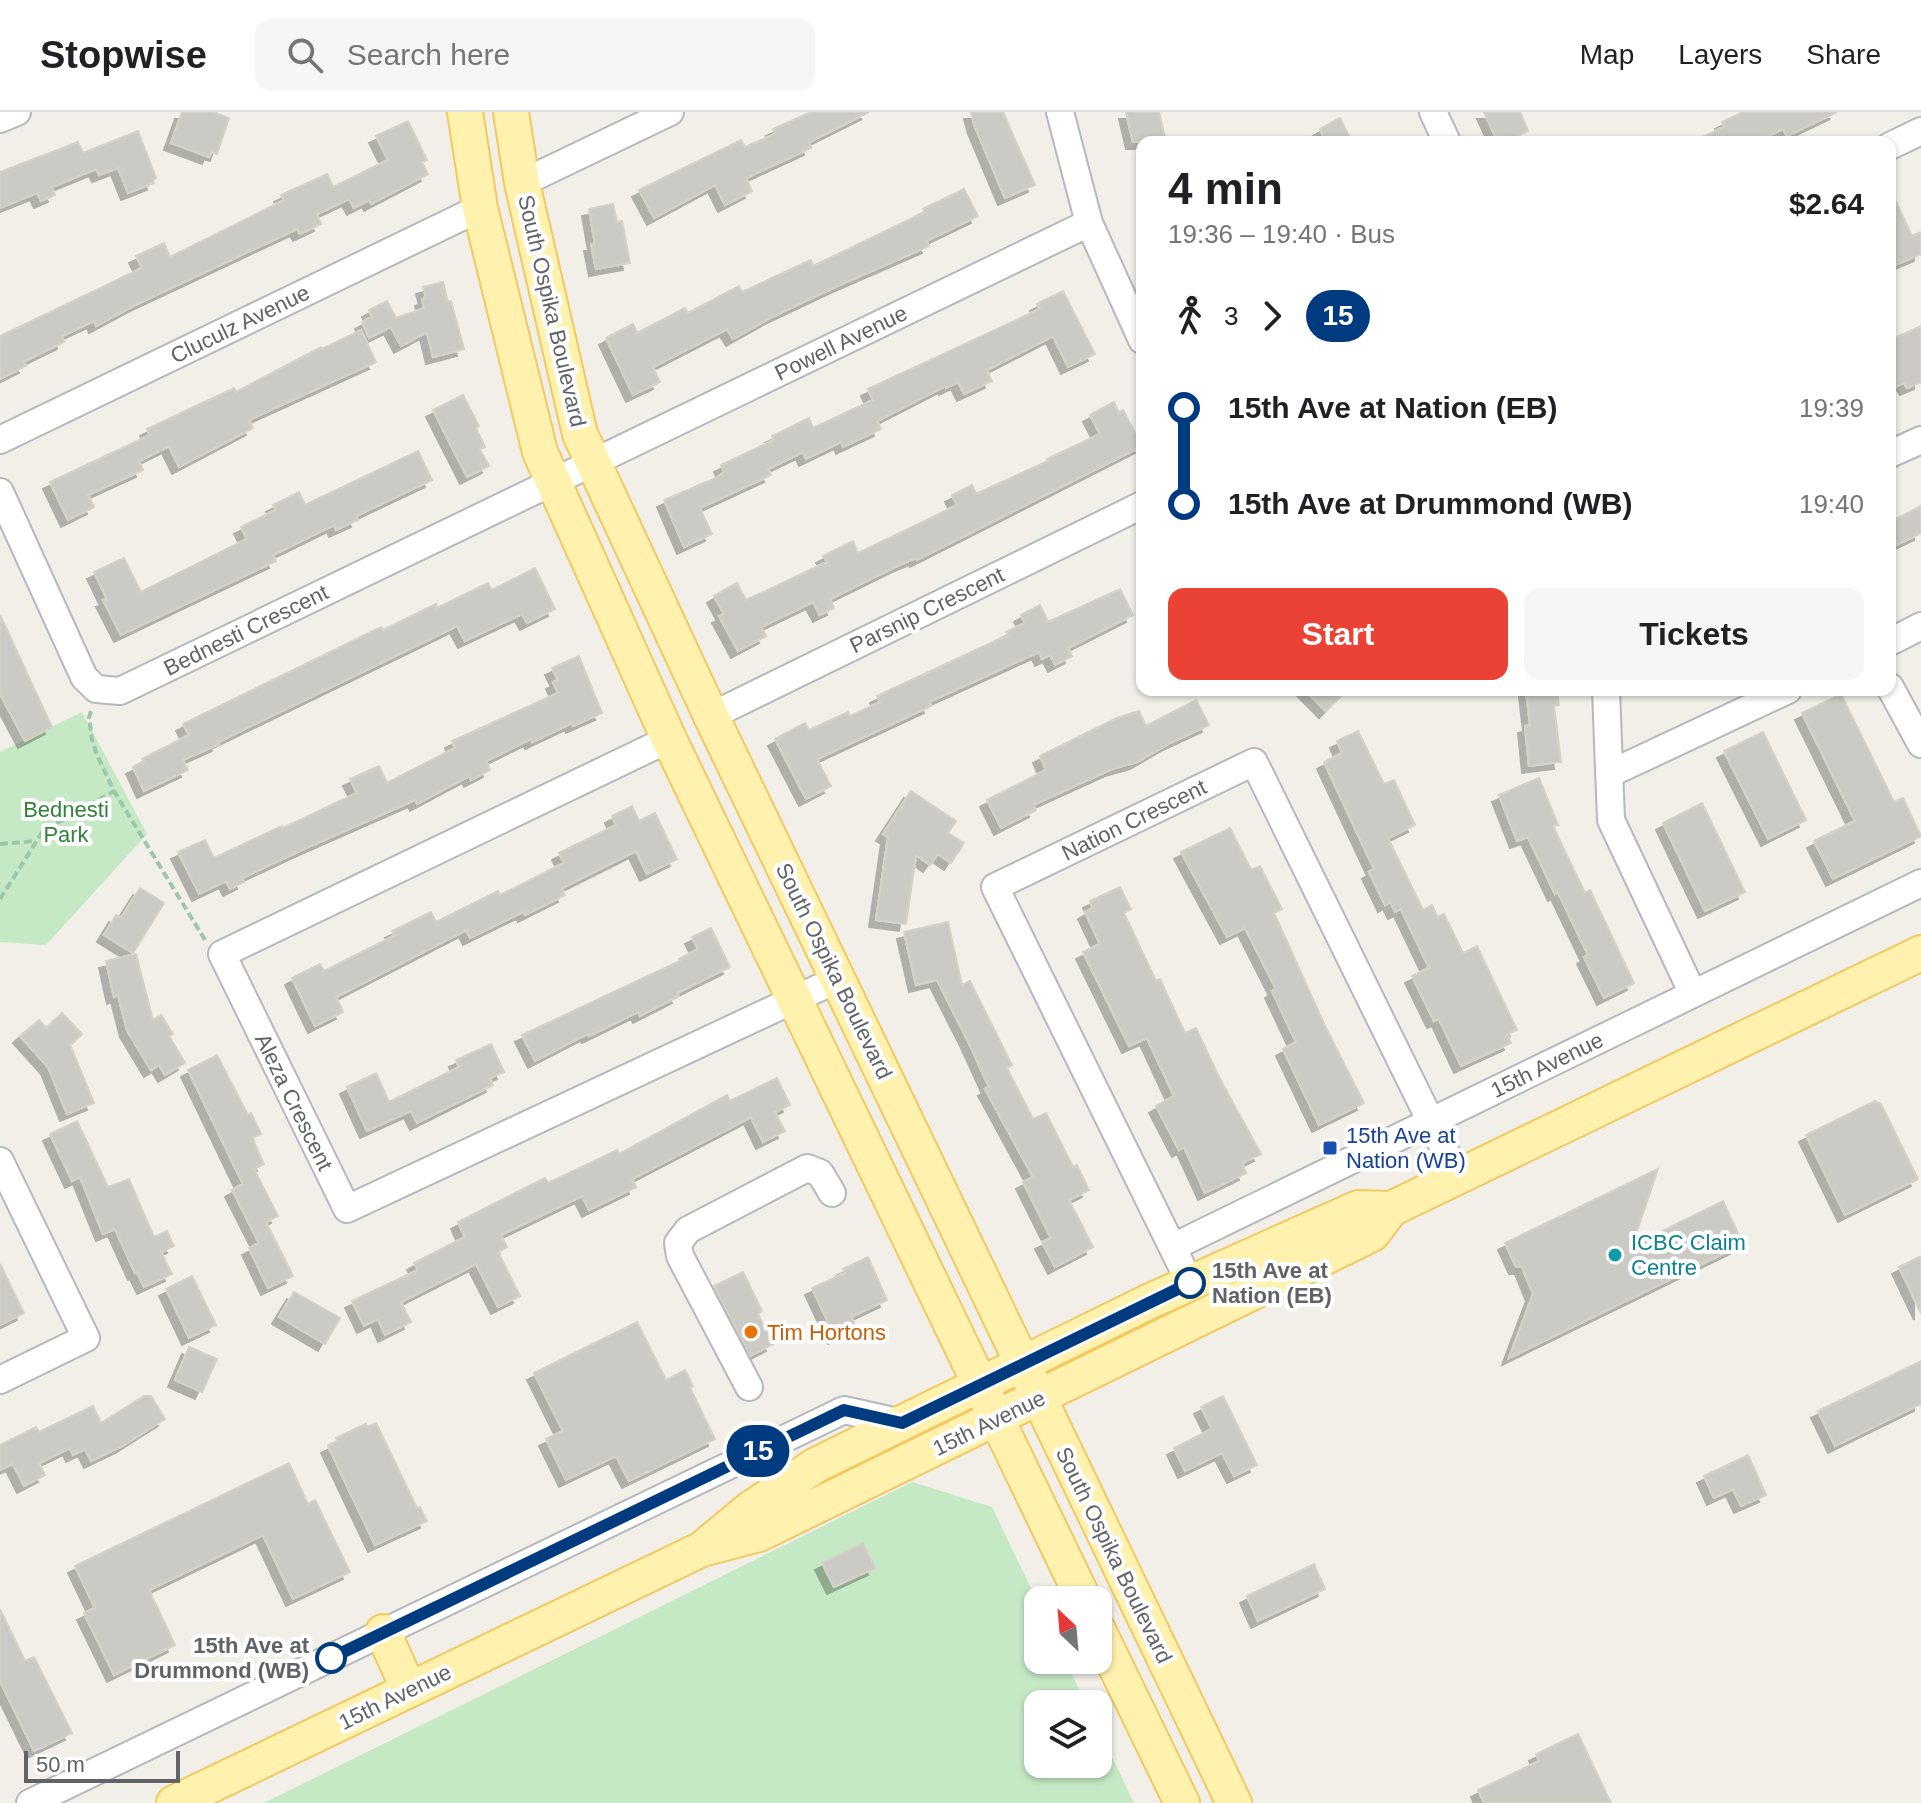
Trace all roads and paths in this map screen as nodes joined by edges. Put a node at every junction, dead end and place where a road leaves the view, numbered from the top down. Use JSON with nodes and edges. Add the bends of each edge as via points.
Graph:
{"nodes":[{"id":1,"x":17,"y":112,"type":"edge"},
{"id":2,"x":465,"y":112,"type":"edge"},
{"id":3,"x":511,"y":112,"type":"edge"},
{"id":4,"x":670,"y":112,"type":"edge"},
{"id":5,"x":1060,"y":112,"type":"edge"},
{"id":6,"x":1433,"y":112,"type":"edge"},
{"id":7,"x":1917,"y":112,"type":"edge"},
{"id":8,"x":0,"y":119,"type":"edge"},
{"id":9,"x":1921,"y":122,"type":"edge"},
{"id":10,"x":1921,"y":131,"type":"edge"},
{"id":11,"x":1444,"y":136,"type":"edge"},
{"id":12,"x":1896,"y":143,"type":"edge"},
{"id":13,"x":522,"y":183,"type":"junction"},
{"id":14,"x":480,"y":208,"type":"junction"},
{"id":15,"x":1089,"y":223,"type":"junction"},
{"id":16,"x":1136,"y":327,"type":"edge"},
{"id":17,"x":0,"y":440,"type":"edge"},
{"id":18,"x":1921,"y":440,"type":"edge"},
{"id":19,"x":1896,"y":451,"type":"edge"},
{"id":20,"x":593,"y":463,"type":"junction"},
{"id":21,"x":553,"y":481,"type":"junction"},
{"id":22,"x":0,"y":492,"type":"edge"},
{"id":23,"x":1136,"y":508,"type":"edge"},
{"id":24,"x":1921,"y":626,"type":"edge"},
{"id":25,"x":1896,"y":639,"type":"edge"},
{"id":26,"x":96,"y":689,"type":"junction"},
{"id":27,"x":1606,"y":696,"type":"edge"},
{"id":28,"x":1775,"y":696,"type":"edge"},
{"id":29,"x":1895,"y":696,"type":"edge"},
{"id":30,"x":711,"y":716,"type":"junction"},
{"id":31,"x":669,"y":739,"type":"junction"},
{"id":32,"x":1921,"y":744,"type":"edge"},
{"id":33,"x":1609,"y":774,"type":"junction"},
{"id":34,"x":114,"y":791,"type":"junction"},
{"id":35,"x":36,"y":841,"type":"junction"},
{"id":36,"x":0,"y":844,"type":"edge"},
{"id":37,"x":1921,"y":883,"type":"edge"},
{"id":38,"x":0,"y":899,"type":"edge"},
{"id":39,"x":1921,"y":953,"type":"edge"},
{"id":40,"x":222,"y":954,"type":"junction"},
{"id":41,"x":838,"y":979,"type":"junction"},
{"id":42,"x":1693,"y":994,"type":"junction"},
{"id":43,"x":795,"y":1000,"type":"junction"},
{"id":44,"x":1431,"y":1122,"type":"junction"},
{"id":45,"x":0,"y":1161,"type":"edge"},
{"id":46,"x":1458,"y":1177,"type":"junction"},
{"id":47,"x":832,"y":1193,"type":"dead end"},
{"id":48,"x":1391,"y":1209,"type":"junction"},
{"id":49,"x":1173,"y":1247,"type":"junction"},
{"id":50,"x":1190,"y":1283,"type":"junction"},
{"id":51,"x":1022,"y":1364,"type":"junction"},
{"id":52,"x":0,"y":1380,"type":"edge"},
{"id":53,"x":980,"y":1385,"type":"junction"},
{"id":54,"x":749,"y":1387,"type":"dead end"},
{"id":55,"x":1039,"y":1399,"type":"junction"},
{"id":56,"x":997,"y":1420,"type":"junction"},
{"id":57,"x":902,"y":1423,"type":"junction"},
{"id":58,"x":702,"y":1549,"type":"junction"},
{"id":59,"x":1077,"y":1586,"type":"edge"},
{"id":60,"x":383,"y":1632,"type":"junction"},
{"id":61,"x":1112,"y":1659,"type":"edge"},
{"id":62,"x":409,"y":1690,"type":"junction"},
{"id":63,"x":30,"y":1803,"type":"edge"},
{"id":64,"x":174,"y":1803,"type":"edge"},
{"id":65,"x":1182,"y":1803,"type":"edge"},
{"id":66,"x":1234,"y":1803,"type":"edge"}],
"edges":[{"from":1,"to":8,"type":"street"},
{"from":2,"to":14,"type":"main road","name":"South Ospika Boulevard"},
{"from":3,"to":13,"type":"main road","name":"South Ospika Boulevard"},
{"from":4,"to":13,"type":"street"},
{"from":5,"to":15,"type":"street"},
{"from":6,"to":11,"type":"street"},
{"from":7,"to":9,"type":"street"},
{"from":10,"to":12,"type":"street"},
{"from":13,"to":20,"type":"main road","name":"South Ospika Boulevard","via":[[580,434]]},
{"from":14,"to":17,"type":"street","name":"Cluculz Avenue"},
{"from":14,"to":21,"type":"main road","name":"South Ospika Boulevard","via":[[540,452]]},
{"from":15,"to":16,"type":"street"},
{"from":15,"to":20,"type":"street","name":"Powell Avenue"},
{"from":18,"to":19,"type":"street"},
{"from":20,"to":21,"type":"street","name":"Bednesti Crescent"},
{"from":20,"to":30,"type":"main road","name":"South Ospika Boulevard"},
{"from":21,"to":26,"type":"street","name":"Bednesti Crescent","via":[[120,691]]},
{"from":21,"to":31,"type":"main road","name":"South Ospika Boulevard"},
{"from":22,"to":26,"type":"street","via":[[84,677]]},
{"from":23,"to":30,"type":"street","name":"Parsnip Crescent"},
{"from":24,"to":25,"type":"street"},
{"from":26,"to":34,"type":"path","via":[[89,717],[92,740]]},
{"from":27,"to":33,"type":"street"},
{"from":28,"to":33,"type":"street"},
{"from":29,"to":32,"type":"street"},
{"from":30,"to":41,"type":"main road","name":"South Ospika Boulevard"},
{"from":31,"to":40,"type":"street"},
{"from":31,"to":43,"type":"main road","name":"South Ospika Boulevard"},
{"from":33,"to":42,"type":"street","via":[[1611,820]]},
{"from":34,"to":35,"type":"path","via":[[43,831]]},
{"from":34,"to":40,"type":"path","via":[[205,940]]},
{"from":35,"to":36,"type":"path"},
{"from":35,"to":38,"type":"path"},
{"from":37,"to":42,"type":"street","name":"15th Avenue"},
{"from":39,"to":46,"type":"main road","name":"15th Avenue"},
{"from":40,"to":43,"type":"street","name":"Aleza Crescent","via":[[347,1209]]},
{"from":41,"to":43,"type":"street","name":"Aleza Crescent"},
{"from":41,"to":51,"type":"main road","name":"South Ospika Boulevard"},
{"from":42,"to":44,"type":"street","name":"15th Avenue"},
{"from":43,"to":53,"type":"main road","name":"South Ospika Boulevard"},
{"from":44,"to":46,"type":"street","name":"Nation Crescent"},
{"from":44,"to":49,"type":"street","name":"15th Avenue"},
{"from":44,"to":49,"type":"street","name":"Nation Crescent","via":[[1254,762],[995,887]]},
{"from":45,"to":52,"type":"street","via":[[86,1338]]},
{"from":46,"to":48,"type":"main road","name":"15th Avenue"},
{"from":47,"to":54,"type":"street","via":[[820,1173],[807,1168],[688,1230],[678,1243]]},
{"from":48,"to":50,"type":"main road","name":"15th Avenue","via":[[1358,1208]]},
{"from":48,"to":55,"type":"main road","name":"15th Avenue","via":[[1372,1234]]},
{"from":49,"to":50,"type":"street","name":"Nation Crescent"},
{"from":50,"to":51,"type":"main road","name":"15th Avenue"},
{"from":51,"to":53,"type":"main road","name":"15th Avenue"},
{"from":51,"to":55,"type":"main road","name":"South Ospika Boulevard"},
{"from":53,"to":56,"type":"main road","name":"South Ospika Boulevard"},
{"from":53,"to":57,"type":"main road","name":"15th Avenue"},
{"from":55,"to":56,"type":"main road","name":"15th Avenue"},
{"from":55,"to":66,"type":"main road","name":"South Ospika Boulevard"},
{"from":56,"to":58,"type":"main road","name":"15th Avenue","via":[[759,1534]]},
{"from":56,"to":59,"type":"main road","name":"South Ospika Boulevard"},
{"from":57,"to":58,"type":"main road","name":"15th Avenue","via":[[816,1465]]},
{"from":57,"to":60,"type":"street","name":"15th Avenue","via":[[844,1410]]},
{"from":58,"to":62,"type":"main road","name":"15th Avenue"},
{"from":60,"to":62,"type":"main road"},
{"from":60,"to":63,"type":"street","name":"15th Avenue"},
{"from":61,"to":65,"type":"main road"},
{"from":62,"to":64,"type":"main road","name":"15th Avenue"}]}
